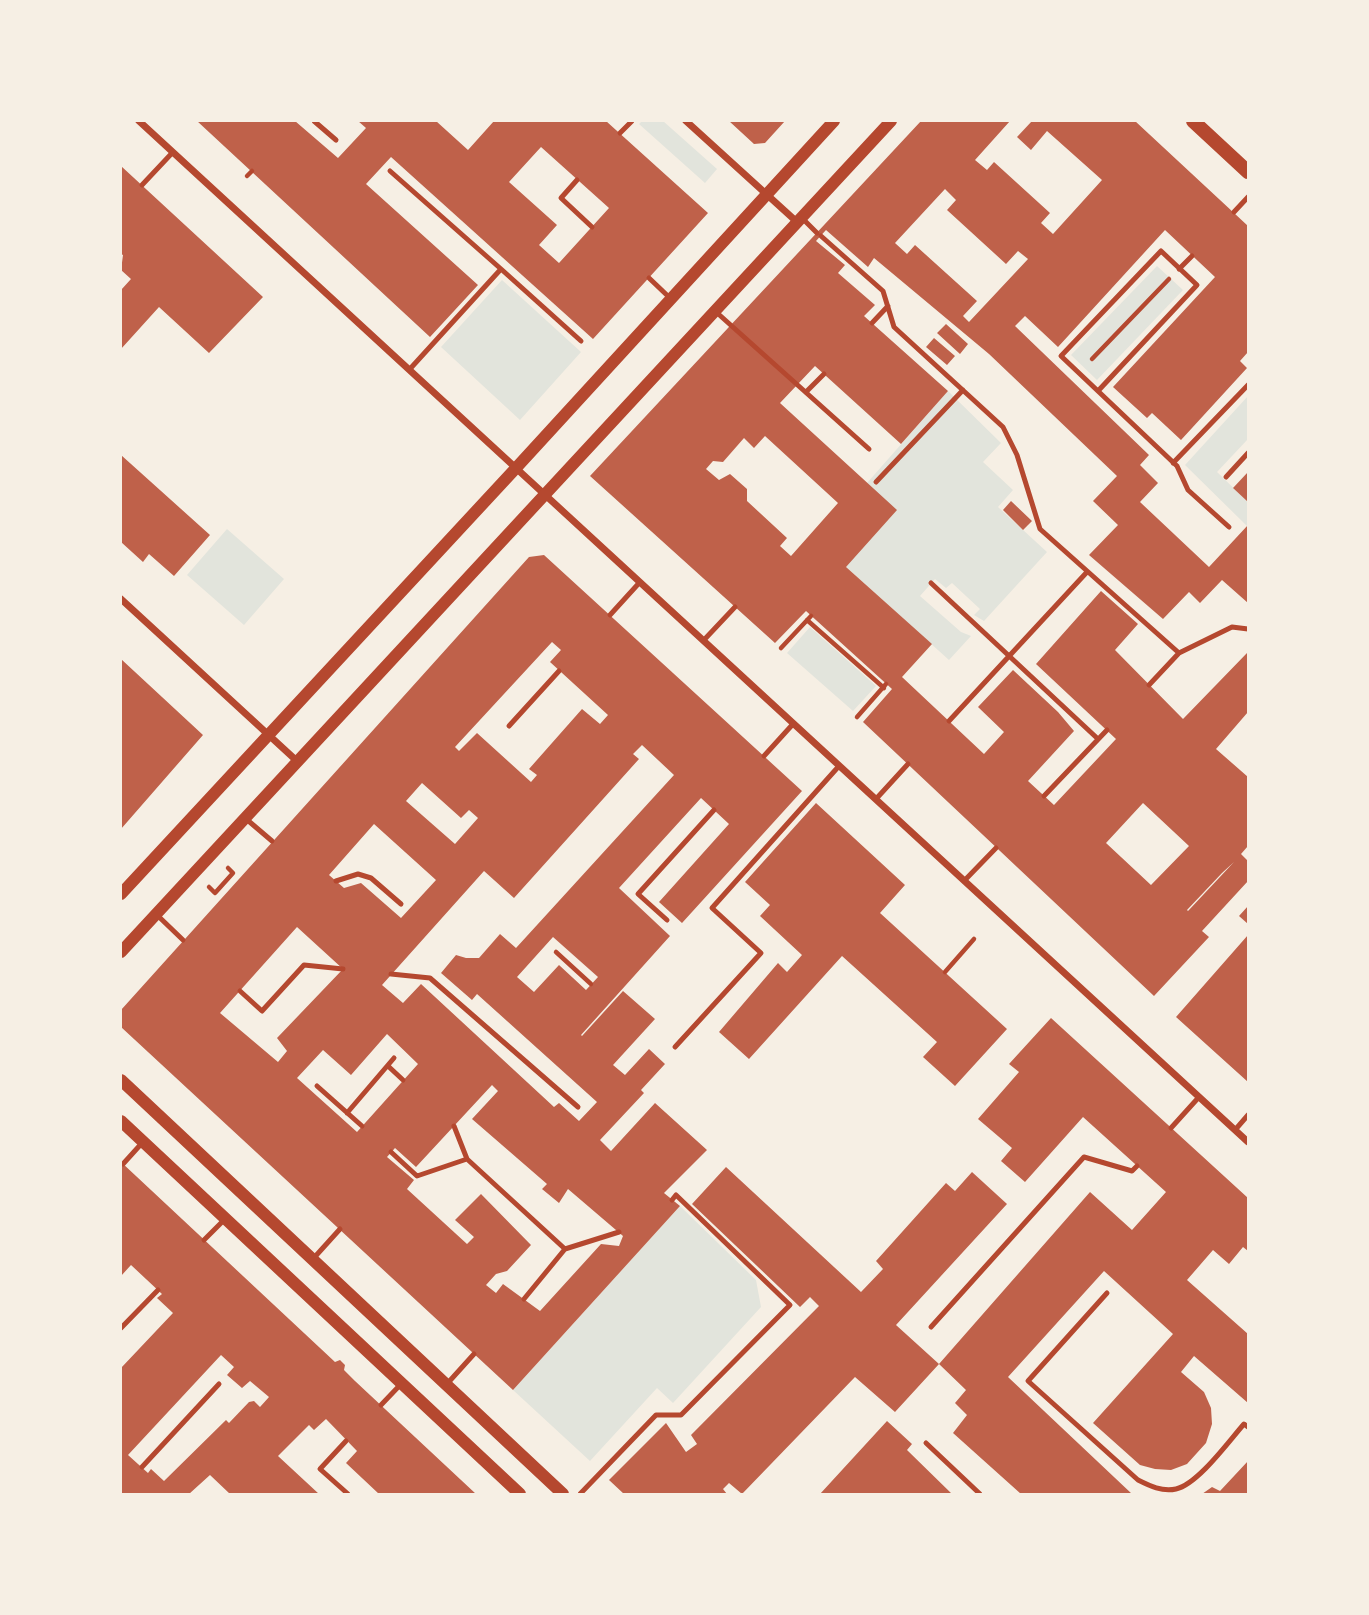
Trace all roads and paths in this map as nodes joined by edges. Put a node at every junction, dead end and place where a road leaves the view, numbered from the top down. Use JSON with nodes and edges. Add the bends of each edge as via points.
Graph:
{"nodes":[{"id":1,"x":139,"y":121,"type":"edge"},
{"id":2,"x":314,"y":121,"type":"edge"},
{"id":3,"x":632,"y":121,"type":"edge"},
{"id":4,"x":687,"y":121,"type":"edge"},
{"id":5,"x":834,"y":121,"type":"edge"},
{"id":6,"x":891,"y":121,"type":"edge"},
{"id":7,"x":1193,"y":121,"type":"edge"},
{"id":8,"x":620,"y":133,"type":"dead end"},
{"id":9,"x":336,"y":140,"type":"dead end"},
{"id":10,"x":173,"y":152,"type":"junction"},
{"id":11,"x":252,"y":171,"type":"dead end"},
{"id":12,"x":390,"y":171,"type":"dead end"},
{"id":13,"x":1248,"y":172,"type":"edge"},
{"id":14,"x":247,"y":176,"type":"dead end"},
{"id":15,"x":577,"y":180,"type":"dead end"},
{"id":16,"x":142,"y":185,"type":"dead end"},
{"id":17,"x":767,"y":194,"type":"junction"},
{"id":18,"x":1248,"y":197,"type":"edge"},
{"id":19,"x":1234,"y":212,"type":"dead end"},
{"id":20,"x":799,"y":220,"type":"junction"},
{"id":21,"x":592,"y":227,"type":"dead end"},
{"id":22,"x":1192,"y":256,"type":"dead end"},
{"id":23,"x":501,"y":269,"type":"junction"},
{"id":24,"x":1179,"y":269,"type":"junction"},
{"id":25,"x":649,"y":278,"type":"dead end"},
{"id":26,"x":671,"y":299,"type":"junction"},
{"id":27,"x":888,"y":306,"type":"junction"},
{"id":28,"x":715,"y":311,"type":"junction"},
{"id":29,"x":872,"y":323,"type":"dead end"},
{"id":30,"x":581,"y":341,"type":"dead end"},
{"id":31,"x":1092,"y":359,"type":"dead end"},
{"id":32,"x":409,"y":370,"type":"junction"},
{"id":33,"x":824,"y":374,"type":"dead end"},
{"id":34,"x":1248,"y":385,"type":"edge"},
{"id":35,"x":963,"y":390,"type":"junction"},
{"id":36,"x":1098,"y":391,"type":"junction"},
{"id":37,"x":806,"y":392,"type":"junction"},
{"id":38,"x":869,"y":449,"type":"dead end"},
{"id":39,"x":1248,"y":453,"type":"edge"},
{"id":40,"x":1173,"y":463,"type":"junction"},
{"id":41,"x":516,"y":468,"type":"junction"},
{"id":42,"x":1226,"y":477,"type":"dead end"},
{"id":43,"x":876,"y":482,"type":"dead end"},
{"id":44,"x":545,"y":496,"type":"junction"},
{"id":45,"x":1229,"y":527,"type":"dead end"},
{"id":46,"x":1087,"y":572,"type":"junction"},
{"id":47,"x":640,"y":582,"type":"junction"},
{"id":48,"x":931,"y":583,"type":"dead end"},
{"id":49,"x":121,"y":599,"type":"edge"},
{"id":50,"x":735,"y":607,"type":"dead end"},
{"id":51,"x":610,"y":615,"type":"dead end"},
{"id":52,"x":1248,"y":629,"type":"edge"},
{"id":53,"x":704,"y":641,"type":"junction"},
{"id":54,"x":781,"y":648,"type":"dead end"},
{"id":55,"x":1179,"y":653,"type":"junction"},
{"id":56,"x":1010,"y":656,"type":"junction"},
{"id":57,"x":559,"y":671,"type":"dead end"},
{"id":58,"x":1149,"y":685,"type":"dead end"},
{"id":59,"x":858,"y":717,"type":"dead end"},
{"id":60,"x":948,"y":721,"type":"dead end"},
{"id":61,"x":793,"y":724,"type":"junction"},
{"id":62,"x":509,"y":726,"type":"dead end"},
{"id":63,"x":1107,"y":730,"type":"dead end"},
{"id":64,"x":269,"y":735,"type":"junction"},
{"id":65,"x":1098,"y":739,"type":"junction"},
{"id":66,"x":764,"y":756,"type":"dead end"},
{"id":67,"x":298,"y":762,"type":"junction"},
{"id":68,"x":908,"y":764,"type":"dead end"},
{"id":69,"x":839,"y":766,"type":"junction"},
{"id":70,"x":1044,"y":796,"type":"dead end"},
{"id":71,"x":876,"y":799,"type":"junction"},
{"id":72,"x":714,"y":810,"type":"dead end"},
{"id":73,"x":245,"y":818,"type":"junction"},
{"id":74,"x":272,"y":841,"type":"dead end"},
{"id":75,"x":996,"y":848,"type":"dead end"},
{"id":76,"x":227,"y":866,"type":"dead end"},
{"id":77,"x":336,"y":881,"type":"dead end"},
{"id":78,"x":964,"y":881,"type":"junction"},
{"id":79,"x":208,"y":887,"type":"dead end"},
{"id":80,"x":121,"y":894,"type":"edge"},
{"id":81,"x":401,"y":904,"type":"dead end"},
{"id":82,"x":156,"y":914,"type":"junction"},
{"id":83,"x":667,"y":920,"type":"dead end"},
{"id":84,"x":975,"y":939,"type":"dead end"},
{"id":85,"x":183,"y":940,"type":"dead end"},
{"id":86,"x":556,"y":951,"type":"dead end"},
{"id":87,"x":121,"y":952,"type":"edge"},
{"id":88,"x":343,"y":969,"type":"dead end"},
{"id":89,"x":945,"y":972,"type":"dead end"},
{"id":90,"x":391,"y":974,"type":"dead end"},
{"id":91,"x":592,"y":984,"type":"dead end"},
{"id":92,"x":240,"y":991,"type":"dead end"},
{"id":93,"x":675,"y":1047,"type":"dead end"},
{"id":94,"x":394,"y":1058,"type":"dead end"},
{"id":95,"x":388,"y":1066,"type":"junction"},
{"id":96,"x":121,"y":1080,"type":"edge"},
{"id":97,"x":403,"y":1080,"type":"dead end"},
{"id":98,"x":317,"y":1086,"type":"dead end"},
{"id":99,"x":1199,"y":1097,"type":"junction"},
{"id":100,"x":578,"y":1107,"type":"dead end"},
{"id":101,"x":347,"y":1113,"type":"junction"},
{"id":102,"x":1248,"y":1115,"type":"edge"},
{"id":103,"x":121,"y":1121,"type":"edge"},
{"id":104,"x":362,"y":1126,"type":"dead end"},
{"id":105,"x":454,"y":1126,"type":"dead end"},
{"id":106,"x":1171,"y":1128,"type":"dead end"},
{"id":107,"x":1235,"y":1130,"type":"junction"},
{"id":108,"x":143,"y":1142,"type":"junction"},
{"id":109,"x":1248,"y":1142,"type":"edge"},
{"id":110,"x":391,"y":1152,"type":"dead end"},
{"id":111,"x":467,"y":1159,"type":"junction"},
{"id":112,"x":123,"y":1164,"type":"dead end"},
{"id":113,"x":1137,"y":1166,"type":"dead end"},
{"id":114,"x":672,"y":1200,"type":"dead end"},
{"id":115,"x":225,"y":1219,"type":"junction"},
{"id":116,"x":340,"y":1229,"type":"dead end"},
{"id":117,"x":619,"y":1232,"type":"dead end"},
{"id":118,"x":204,"y":1240,"type":"dead end"},
{"id":119,"x":565,"y":1249,"type":"junction"},
{"id":120,"x":312,"y":1260,"type":"junction"},
{"id":121,"x":158,"y":1290,"type":"dead end"},
{"id":122,"x":1107,"y":1293,"type":"dead end"},
{"id":123,"x":524,"y":1299,"type":"dead end"},
{"id":124,"x":931,"y":1327,"type":"dead end"},
{"id":125,"x":121,"y":1328,"type":"edge"},
{"id":126,"x":474,"y":1354,"type":"dead end"},
{"id":127,"x":402,"y":1383,"type":"junction"},
{"id":128,"x":219,"y":1384,"type":"dead end"},
{"id":129,"x":446,"y":1385,"type":"junction"},
{"id":130,"x":381,"y":1405,"type":"dead end"},
{"id":131,"x":1248,"y":1427,"type":"edge"},
{"id":132,"x":346,"y":1441,"type":"dead end"},
{"id":133,"x":926,"y":1443,"type":"dead end"},
{"id":134,"x":142,"y":1467,"type":"dead end"},
{"id":135,"x":348,"y":1494,"type":"edge"},
{"id":136,"x":520,"y":1494,"type":"edge"},
{"id":137,"x":563,"y":1494,"type":"edge"},
{"id":138,"x":580,"y":1494,"type":"edge"},
{"id":139,"x":980,"y":1494,"type":"edge"}],
"edges":[{"from":1,"to":10,"type":"street"},
{"from":2,"to":9,"type":"lane"},
{"from":3,"to":8,"type":"lane"},
{"from":4,"to":17,"type":"street"},
{"from":5,"to":17,"type":"street"},
{"from":6,"to":20,"type":"street"},
{"from":7,"to":13,"type":"main road"},
{"from":10,"to":16,"type":"lane"},
{"from":10,"to":32,"type":"street"},
{"from":11,"to":14,"type":"path"},
{"from":12,"to":23,"type":"lane"},
{"from":15,"to":21,"type":"lane","via":[[561,198]]},
{"from":17,"to":20,"type":"street"},
{"from":17,"to":26,"type":"street"},
{"from":18,"to":19,"type":"lane"},
{"from":20,"to":27,"type":"lane","via":[[883,291]]},
{"from":20,"to":28,"type":"street"},
{"from":22,"to":24,"type":"lane"},
{"from":23,"to":30,"type":"lane"},
{"from":23,"to":32,"type":"lane"},
{"from":24,"to":31,"type":"path"},
{"from":24,"to":36,"type":"lane","via":[[1196,285]]},
{"from":24,"to":36,"type":"lane","via":[[1161,251],[1061,356]]},
{"from":25,"to":26,"type":"lane"},
{"from":26,"to":41,"type":"street"},
{"from":27,"to":29,"type":"lane"},
{"from":27,"to":35,"type":"lane","via":[[894,327]]},
{"from":28,"to":37,"type":"lane"},
{"from":28,"to":44,"type":"street"},
{"from":32,"to":41,"type":"street"},
{"from":33,"to":37,"type":"lane"},
{"from":34,"to":40,"type":"lane"},
{"from":35,"to":43,"type":"lane"},
{"from":35,"to":46,"type":"lane","via":[[1003,427],[1040,529]]},
{"from":36,"to":40,"type":"lane"},
{"from":37,"to":38,"type":"lane"},
{"from":39,"to":42,"type":"lane"},
{"from":40,"to":45,"type":"lane","via":[[1188,490]]},
{"from":41,"to":44,"type":"street"},
{"from":41,"to":64,"type":"street"},
{"from":44,"to":47,"type":"street"},
{"from":44,"to":67,"type":"street"},
{"from":46,"to":55,"type":"lane"},
{"from":46,"to":56,"type":"lane"},
{"from":47,"to":51,"type":"lane"},
{"from":47,"to":53,"type":"street"},
{"from":48,"to":56,"type":"lane"},
{"from":49,"to":64,"type":"street"},
{"from":50,"to":53,"type":"lane"},
{"from":52,"to":55,"type":"lane","via":[[1232,627]]},
{"from":53,"to":61,"type":"street"},
{"from":54,"to":59,"type":"path","via":[[809,618],[885,686]]},
{"from":55,"to":58,"type":"lane"},
{"from":56,"to":60,"type":"lane"},
{"from":56,"to":65,"type":"lane"},
{"from":57,"to":62,"type":"lane"},
{"from":61,"to":66,"type":"lane"},
{"from":61,"to":69,"type":"street"},
{"from":63,"to":65,"type":"lane"},
{"from":64,"to":67,"type":"street"},
{"from":64,"to":80,"type":"street"},
{"from":65,"to":70,"type":"lane"},
{"from":67,"to":73,"type":"street"},
{"from":68,"to":71,"type":"lane"},
{"from":69,"to":71,"type":"street"},
{"from":69,"to":93,"type":"lane","via":[[712,908],[761,953]]},
{"from":71,"to":78,"type":"street"},
{"from":72,"to":83,"type":"lane","via":[[638,894]]},
{"from":73,"to":74,"type":"lane"},
{"from":73,"to":82,"type":"street"},
{"from":75,"to":78,"type":"lane"},
{"from":76,"to":79,"type":"path","via":[[233,873],[215,893]]},
{"from":77,"to":81,"type":"lane","via":[[358,874],[371,878]]},
{"from":78,"to":99,"type":"street"},
{"from":82,"to":85,"type":"lane"},
{"from":82,"to":87,"type":"street"},
{"from":84,"to":89,"type":"path"},
{"from":86,"to":91,"type":"path"},
{"from":88,"to":92,"type":"lane","via":[[304,965],[262,1011]]},
{"from":90,"to":100,"type":"lane","via":[[429,978]]},
{"from":94,"to":95,"type":"lane"},
{"from":95,"to":97,"type":"lane"},
{"from":95,"to":101,"type":"lane"},
{"from":96,"to":120,"type":"street"},
{"from":98,"to":101,"type":"lane"},
{"from":99,"to":106,"type":"lane"},
{"from":99,"to":107,"type":"street"},
{"from":101,"to":104,"type":"lane"},
{"from":102,"to":107,"type":"lane"},
{"from":103,"to":108,"type":"street"},
{"from":105,"to":111,"type":"lane"},
{"from":107,"to":109,"type":"street"},
{"from":108,"to":112,"type":"lane"},
{"from":108,"to":115,"type":"street"},
{"from":110,"to":111,"type":"lane","via":[[417,1176]]},
{"from":111,"to":119,"type":"lane"},
{"from":113,"to":124,"type":"lane","via":[[1132,1171],[1084,1157]]},
{"from":114,"to":138,"type":"lane","via":[[676,1195],[790,1305],[681,1415],[656,1415]]},
{"from":115,"to":118,"type":"lane"},
{"from":115,"to":127,"type":"street"},
{"from":116,"to":120,"type":"lane"},
{"from":117,"to":119,"type":"lane"},
{"from":119,"to":123,"type":"lane"},
{"from":120,"to":129,"type":"street"},
{"from":121,"to":125,"type":"lane"},
{"from":122,"to":131,"type":"lane","via":[[1028,1381],[1138,1480],[1157,1489],[1177,1489],[1194,1479],[1244,1424]]},
{"from":126,"to":129,"type":"lane"},
{"from":127,"to":130,"type":"lane"},
{"from":127,"to":136,"type":"street"},
{"from":128,"to":134,"type":"lane"},
{"from":129,"to":137,"type":"street"},
{"from":132,"to":135,"type":"lane","via":[[320,1469]]},
{"from":133,"to":139,"type":"lane"}]}
